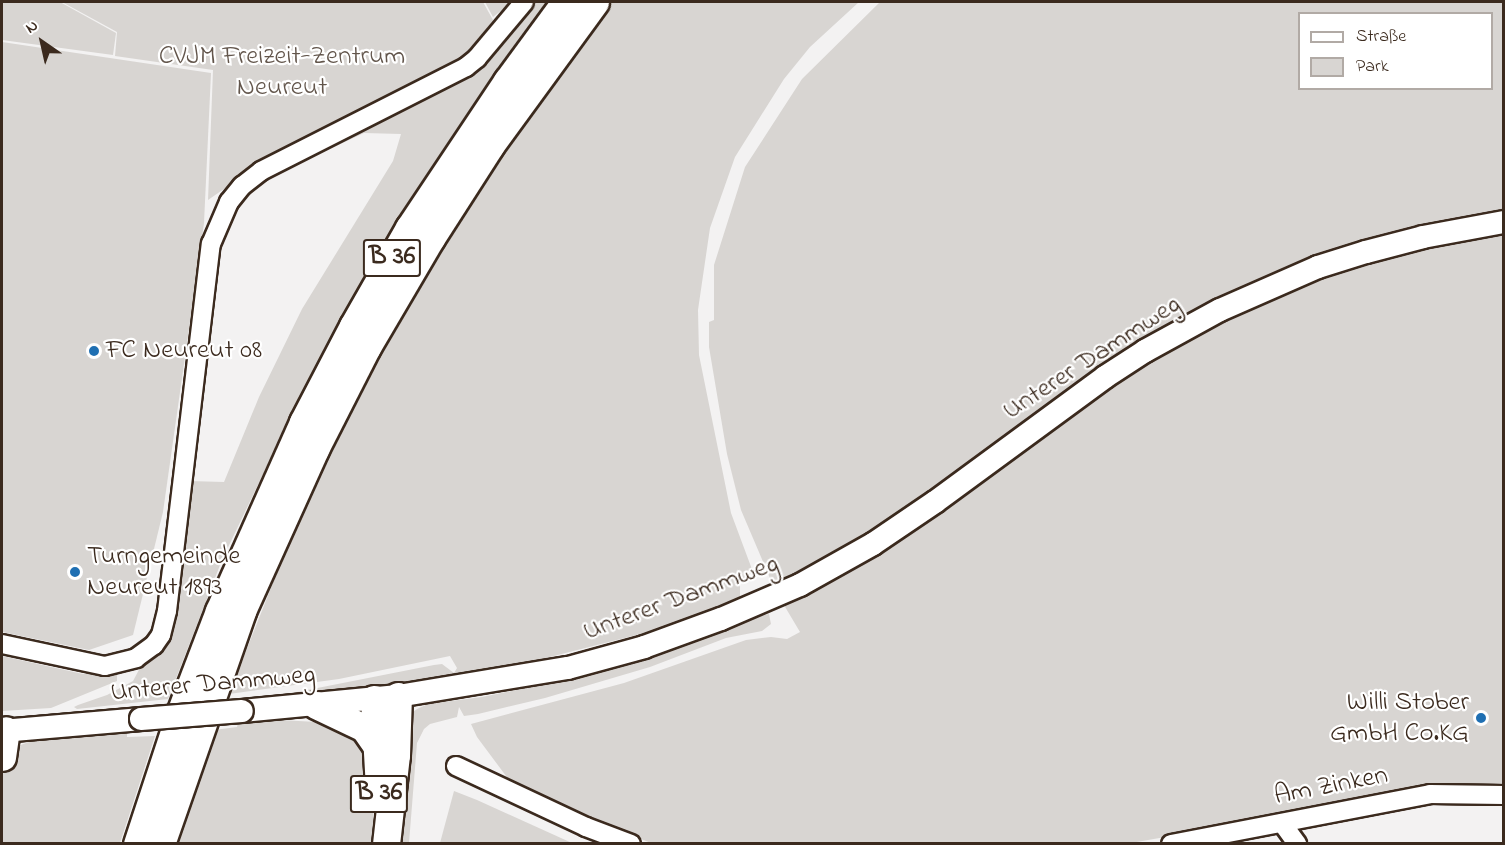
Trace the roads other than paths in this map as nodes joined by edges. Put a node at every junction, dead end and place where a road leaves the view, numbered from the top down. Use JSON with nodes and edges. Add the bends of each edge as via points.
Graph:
{"nodes":[{"id":1,"x":524,"y":2,"type":"edge"},
{"id":2,"x":565,"y":2,"type":"edge"},
{"id":3,"x":595,"y":2,"type":"edge"},
{"id":4,"x":1503,"y":222,"type":"edge"},
{"id":5,"x":2,"y":644,"type":"edge"},
{"id":6,"x":386,"y":697,"type":"junction"},
{"id":7,"x":316,"y":705,"type":"junction"},
{"id":8,"x":4,"y":731,"type":"edge"},
{"id":9,"x":376,"y":745,"type":"junction"},
{"id":10,"x":2,"y":757,"type":"edge"},
{"id":11,"x":186,"y":766,"type":"junction"},
{"id":12,"x":456,"y":766,"type":"dead end"},
{"id":13,"x":1503,"y":795,"type":"edge"},
{"id":14,"x":1282,"y":823,"type":"junction"},
{"id":15,"x":137,"y":843,"type":"edge"},
{"id":16,"x":161,"y":843,"type":"edge"},
{"id":17,"x":172,"y":843,"type":"edge"},
{"id":18,"x":376,"y":843,"type":"edge"},
{"id":19,"x":386,"y":843,"type":"edge"},
{"id":20,"x":631,"y":843,"type":"edge"},
{"id":21,"x":1171,"y":843,"type":"edge"},
{"id":22,"x":1297,"y":843,"type":"edge"}],
"edges":[{"from":1,"to":5,"type":"street","via":[[466,67],[261,171],[229,202],[211,244],[167,611],[154,645],[136,658],[105,666]]},
{"from":2,"to":15,"type":"highway","number":"B 36","via":[[409,228],[303,422],[219,611]]},
{"from":3,"to":11,"type":"highway","number":"B 36","via":[[490,146],[368,347],[315,449],[242,611]]},
{"from":4,"to":6,"type":"main road","name":"Unterer Dammweg","via":[[1423,237],[1318,267],[1186,327],[1105,377],[880,540],[762,602],[644,647],[568,668]]},
{"from":6,"to":7,"type":"main road","name":"Unterer Dammweg"},
{"from":6,"to":9,"type":"highway","number":"B 36"},
{"from":6,"to":19,"type":"highway","via":[[396,755]]},
{"from":7,"to":8,"type":"main road","name":"Unterer Dammweg","bridge":true},
{"from":7,"to":9,"type":"highway","number":"B 36","via":[[364,728]]},
{"from":8,"to":10,"type":"highway"},
{"from":9,"to":18,"type":"highway","number":"B 36"},
{"from":11,"to":16,"type":"highway","number":"B 36"},
{"from":11,"to":17,"type":"highway","number":"B 36","via":[[186,796]]},
{"from":12,"to":20,"type":"street","via":[[586,827]]},
{"from":13,"to":14,"type":"street","name":"Am Zinken","via":[[1430,794]]},
{"from":14,"to":21,"type":"street","name":"Am Zinken"},
{"from":14,"to":22,"type":"street"}]}
